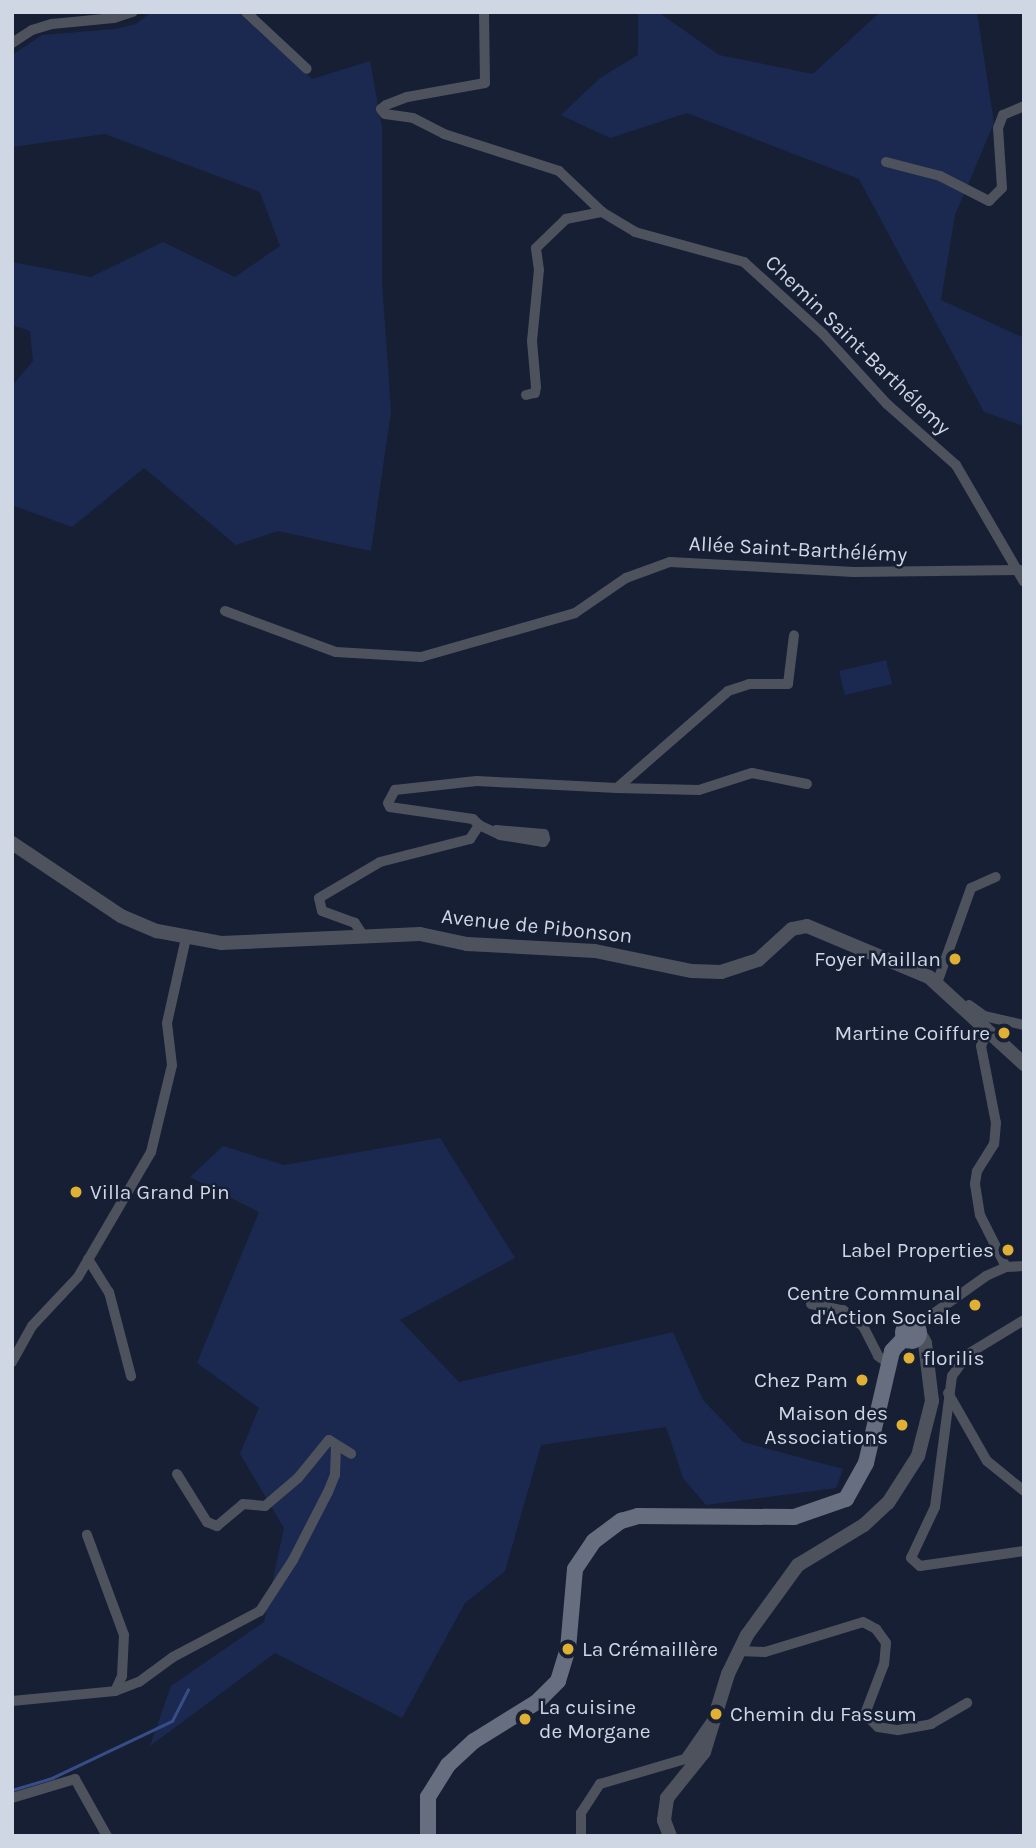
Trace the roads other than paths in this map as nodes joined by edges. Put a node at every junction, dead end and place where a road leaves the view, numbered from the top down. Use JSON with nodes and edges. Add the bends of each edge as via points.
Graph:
{"nodes":[{"id":1,"x":133,"y":12,"type":"edge"},
{"id":2,"x":246,"y":12,"type":"edge"},
{"id":3,"x":484,"y":12,"type":"edge"},
{"id":4,"x":114,"y":15,"type":"edge"},
{"id":5,"x":12,"y":43,"type":"edge"},
{"id":6,"x":307,"y":69,"type":"dead end"},
{"id":7,"x":1024,"y":106,"type":"edge"},
{"id":8,"x":886,"y":162,"type":"dead end"},
{"id":9,"x":602,"y":212,"type":"junction"},
{"id":10,"x":526,"y":395,"type":"dead end"},
{"id":11,"x":1020,"y":570,"type":"junction"},
{"id":12,"x":1024,"y":582,"type":"edge"},
{"id":13,"x":225,"y":611,"type":"dead end"},
{"id":14,"x":794,"y":635,"type":"dead end"},
{"id":15,"x":807,"y":785,"type":"dead end"},
{"id":16,"x":617,"y":789,"type":"junction"},
{"id":17,"x":479,"y":825,"type":"junction"},
{"id":18,"x":496,"y":830,"type":"dead end"},
{"id":19,"x":12,"y":843,"type":"edge"},
{"id":20,"x":996,"y":877,"type":"dead end"},
{"id":21,"x":363,"y":937,"type":"junction"},
{"id":22,"x":186,"y":938,"type":"junction"},
{"id":23,"x":937,"y":983,"type":"junction"},
{"id":24,"x":952,"y":997,"type":"junction"},
{"id":25,"x":1024,"y":1025,"type":"edge"},
{"id":26,"x":987,"y":1032,"type":"junction"},
{"id":27,"x":1024,"y":1064,"type":"edge"},
{"id":28,"x":88,"y":1259,"type":"junction"},
{"id":29,"x":1024,"y":1266,"type":"edge"},
{"id":30,"x":1006,"y":1267,"type":"junction"},
{"id":31,"x":811,"y":1304,"type":"dead end"},
{"id":32,"x":1024,"y":1320,"type":"edge"},
{"id":33,"x":913,"y":1334,"type":"junction"},
{"id":34,"x":12,"y":1362,"type":"edge"},
{"id":35,"x":887,"y":1363,"type":"junction"},
{"id":36,"x":131,"y":1376,"type":"dead end"},
{"id":37,"x":948,"y":1393,"type":"junction"},
{"id":38,"x":336,"y":1447,"type":"junction"},
{"id":39,"x":351,"y":1454,"type":"dead end"},
{"id":40,"x":177,"y":1474,"type":"dead end"},
{"id":41,"x":1024,"y":1491,"type":"edge"},
{"id":42,"x":87,"y":1535,"type":"dead end"},
{"id":43,"x":1024,"y":1550,"type":"edge"},
{"id":44,"x":738,"y":1651,"type":"junction"},
{"id":45,"x":115,"y":1691,"type":"junction"},
{"id":46,"x":12,"y":1701,"type":"edge"},
{"id":47,"x":967,"y":1703,"type":"dead end"},
{"id":48,"x":713,"y":1722,"type":"junction"},
{"id":49,"x":12,"y":1798,"type":"edge"},
{"id":50,"x":107,"y":1836,"type":"edge"},
{"id":51,"x":428,"y":1836,"type":"edge"},
{"id":52,"x":581,"y":1836,"type":"edge"},
{"id":53,"x":670,"y":1836,"type":"edge"}],
"edges":[{"from":1,"to":4,"type":"street"},
{"from":2,"to":6,"type":"street"},
{"from":3,"to":9,"type":"street","name":"Chemin Saint-Barthélemy","via":[[485,83],[407,97],[381,109],[559,171]]},
{"from":4,"to":5,"type":"street","via":[[52,24]]},
{"from":7,"to":8,"type":"street","via":[[1003,115],[998,128],[1002,188],[997,198],[982,198],[940,176]]},
{"from":9,"to":10,"type":"street","via":[[566,219],[536,248],[532,341],[536,387],[535,393]]},
{"from":9,"to":11,"type":"street","name":"Chemin Saint-Barthélemy","via":[[635,232],[744,262],[784,296],[887,404],[956,465]]},
{"from":11,"to":12,"type":"street","name":"Chemin Saint-Barthélemy"},
{"from":11,"to":13,"type":"street","name":"Allée Saint-Barthélémy","via":[[853,572],[670,562],[626,578],[575,613],[421,657],[336,652]]},
{"from":14,"to":16,"type":"street","via":[[788,684],[749,684],[728,691]]},
{"from":15,"to":16,"type":"street","via":[[752,773],[699,790]]},
{"from":16,"to":17,"type":"street","via":[[477,781],[395,790],[388,803],[401,811],[473,819]]},
{"from":17,"to":18,"type":"street"},
{"from":17,"to":21,"type":"street","via":[[470,839],[380,862],[319,898],[322,911],[355,923]]},
{"from":19,"to":22,"type":"street","name":"Avenue de Pibonson","via":[[121,916]]},
{"from":20,"to":23,"type":"street","via":[[971,888]]},
{"from":21,"to":22,"type":"street","name":"Avenue de Pibonson","via":[[221,943]]},
{"from":21,"to":23,"type":"street","name":"Avenue de Pibonson","via":[[420,934],[467,944],[595,951],[692,971],[721,972],[758,961],[792,929],[807,926],[885,956]]},
{"from":22,"to":28,"type":"street","via":[[167,1023],[172,1065],[151,1152]]},
{"from":23,"to":24,"type":"street","name":"Avenue de Pibonson"},
{"from":24,"to":25,"type":"street","via":[[960,997],[984,1016]]},
{"from":24,"to":26,"type":"street","name":"Avenue de Pibonson"},
{"from":26,"to":27,"type":"street","name":"Avenue de Pibonson"},
{"from":26,"to":30,"type":"street","via":[[981,1046],[996,1123],[994,1144],[977,1171],[975,1184],[980,1215]]},
{"from":28,"to":34,"type":"street","via":[[78,1277],[32,1326]]},
{"from":28,"to":36,"type":"street","via":[[109,1292]]},
{"from":29,"to":30,"type":"street"},
{"from":30,"to":33,"type":"street","via":[[938,1306]]},
{"from":31,"to":35,"type":"street","via":[[843,1310]]},
{"from":32,"to":37,"type":"street","via":[[958,1363]]},
{"from":33,"to":35,"type":"main road","via":[[895,1345]]},
{"from":33,"to":44,"type":"street","via":[[928,1357],[932,1386],[929,1418],[906,1479],[864,1525],[799,1565]]},
{"from":35,"to":51,"type":"main road","via":[[866,1463],[846,1499],[794,1517],[638,1516],[621,1521],[594,1541],[575,1569],[568,1649],[558,1681],[537,1702],[474,1741],[448,1765],[428,1797]]},
{"from":37,"to":41,"type":"street","via":[[987,1461]]},
{"from":37,"to":43,"type":"street","via":[[935,1507],[911,1558],[913,1564]]},
{"from":38,"to":39,"type":"street"},
{"from":38,"to":40,"type":"street","via":[[328,1440],[298,1478],[265,1506],[243,1504],[217,1526],[207,1522]]},
{"from":38,"to":45,"type":"street","via":[[335,1475],[328,1492],[260,1611],[173,1657],[139,1682]]},
{"from":42,"to":45,"type":"street","via":[[124,1635],[122,1676]]},
{"from":44,"to":47,"type":"street","via":[[765,1652],[863,1622],[876,1629],[886,1643],[884,1664],[865,1714],[878,1727],[898,1730],[931,1724]]},
{"from":44,"to":48,"type":"street"},
{"from":45,"to":46,"type":"street"},
{"from":48,"to":52,"type":"street","via":[[685,1759],[600,1784],[581,1813]]},
{"from":48,"to":53,"type":"street","via":[[704,1752],[667,1798],[664,1820]]},
{"from":49,"to":50,"type":"street","via":[[75,1779]]}]}
